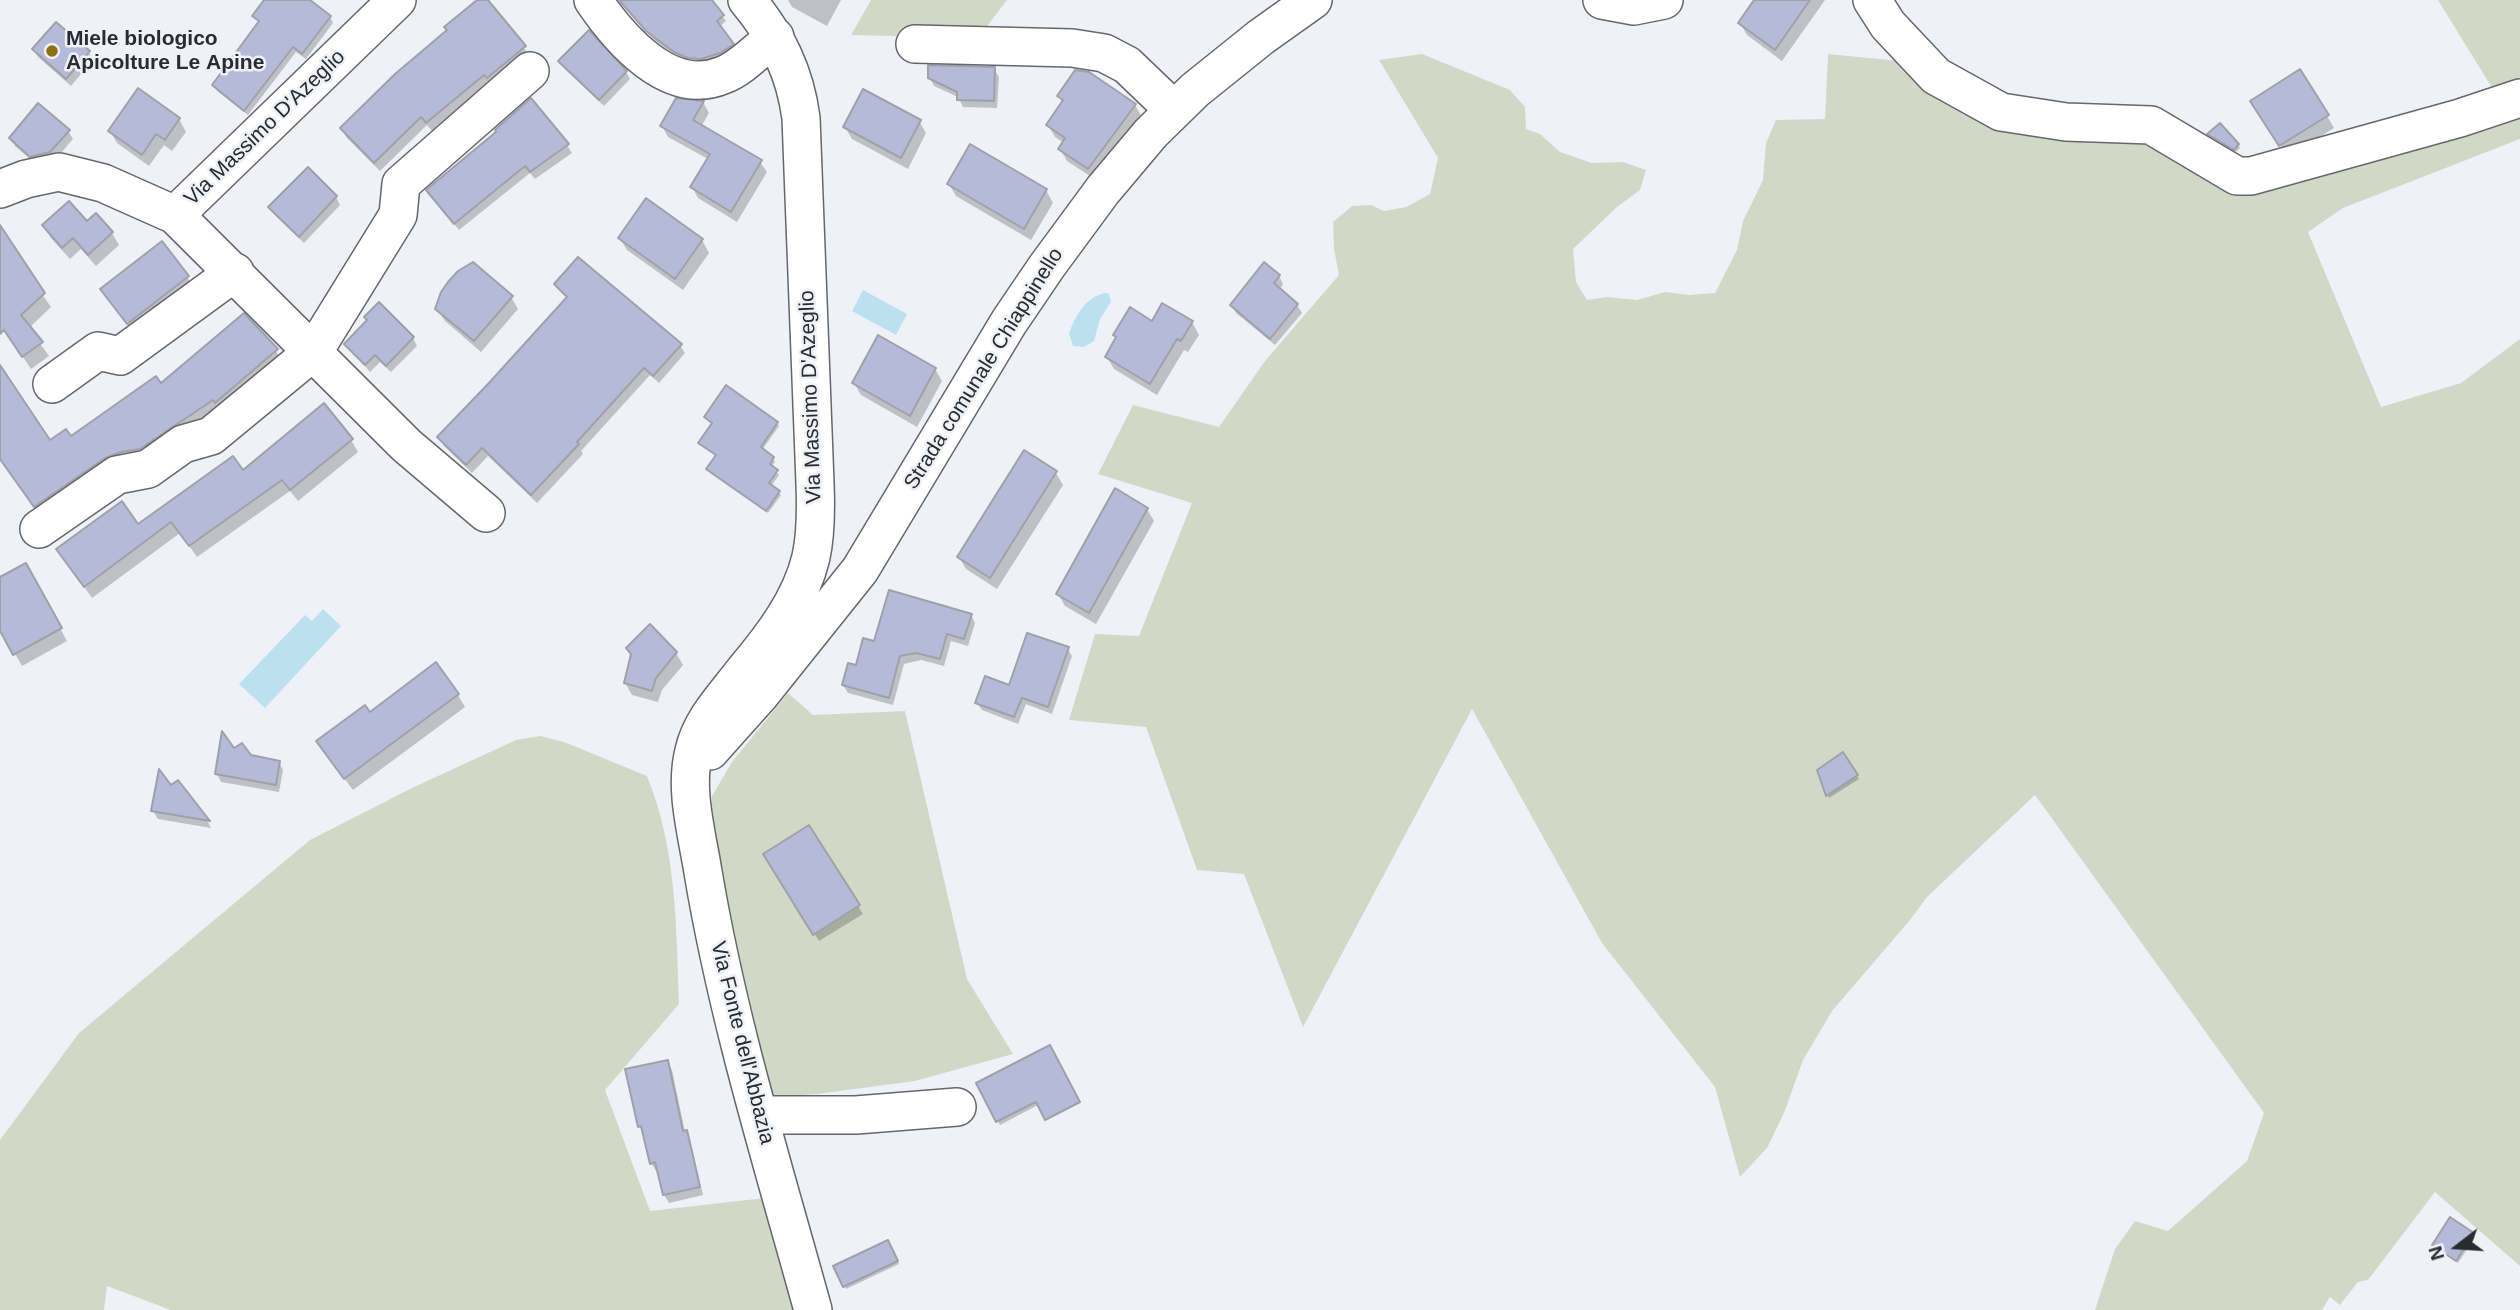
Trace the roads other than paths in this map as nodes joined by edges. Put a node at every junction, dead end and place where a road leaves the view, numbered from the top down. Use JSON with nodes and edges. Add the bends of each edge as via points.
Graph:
{"nodes":[{"id":1,"x":397,"y":0,"type":"edge"},
{"id":2,"x":593,"y":0,"type":"edge"},
{"id":3,"x":747,"y":0,"type":"edge"},
{"id":4,"x":1313,"y":0,"type":"edge"},
{"id":5,"x":1602,"y":0,"type":"edge"},
{"id":6,"x":1664,"y":0,"type":"edge"},
{"id":7,"x":1872,"y":0,"type":"edge"},
{"id":8,"x":775,"y":37,"type":"junction"},
{"id":9,"x":915,"y":44,"type":"dead end"},
{"id":10,"x":530,"y":71,"type":"dead end"},
{"id":11,"x":2520,"y":98,"type":"edge"},
{"id":12,"x":1174,"y":110,"type":"junction"},
{"id":13,"x":0,"y":190,"type":"edge"},
{"id":14,"x":174,"y":215,"type":"junction"},
{"id":15,"x":234,"y":272,"type":"junction"},
{"id":16,"x":314,"y":351,"type":"junction"},
{"id":17,"x":52,"y":384,"type":"dead end"},
{"id":18,"x":486,"y":513,"type":"dead end"},
{"id":19,"x":39,"y":529,"type":"dead end"},
{"id":20,"x":691,"y":772,"type":"junction"},
{"id":21,"x":957,"y":1107,"type":"dead end"},
{"id":22,"x":759,"y":1115,"type":"junction"},
{"id":23,"x":813,"y":1310,"type":"edge"}],
"edges":[{"from":1,"to":14,"type":"street","name":"Via Massimo D'Azeglio"},
{"from":2,"to":8,"type":"street","via":[[626,43],[660,68],[686,78],[722,76]]},
{"from":3,"to":8,"type":"street","name":"Via Massimo D'Azeglio"},
{"from":4,"to":12,"type":"street","name":"Strada comunale Chiappinello"},
{"from":5,"to":6,"type":"street","via":[[1634,6]]},
{"from":7,"to":11,"type":"street","via":[[1888,25],[1936,76],[2001,113],[2066,122],[2151,125],[2237,176],[2251,176]]},
{"from":8,"to":20,"type":"street","name":"Via Massimo D'Azeglio","via":[[795,83],[801,118],[815,483],[813,542],[799,591],[769,640],[708,718],[696,743]]},
{"from":9,"to":12,"type":"street","via":[[1104,53],[1127,65]]},
{"from":10,"to":16,"type":"street","via":[[401,184],[398,215]]},
{"from":12,"to":20,"type":"street","name":"Strada comunale Chiappinello","via":[[1102,190],[1041,275],[860,570],[760,695]]},
{"from":13,"to":14,"type":"street","name":"Via Massimo D'Azeglio","via":[[59,172],[103,183]]},
{"from":14,"to":15,"type":"street"},
{"from":15,"to":16,"type":"street"},
{"from":15,"to":17,"type":"street","via":[[120,356],[98,351]]},
{"from":16,"to":18,"type":"street","via":[[406,445]]},
{"from":16,"to":19,"type":"street","via":[[211,436],[183,444],[148,469],[117,475]]},
{"from":20,"to":22,"type":"street","name":"Via Fonte dell'Abbazia","via":[[695,827],[714,934]]},
{"from":21,"to":22,"type":"street","via":[[856,1115]]},
{"from":22,"to":23,"type":"street","name":"Via Fonte dell'Abbazia"}]}
